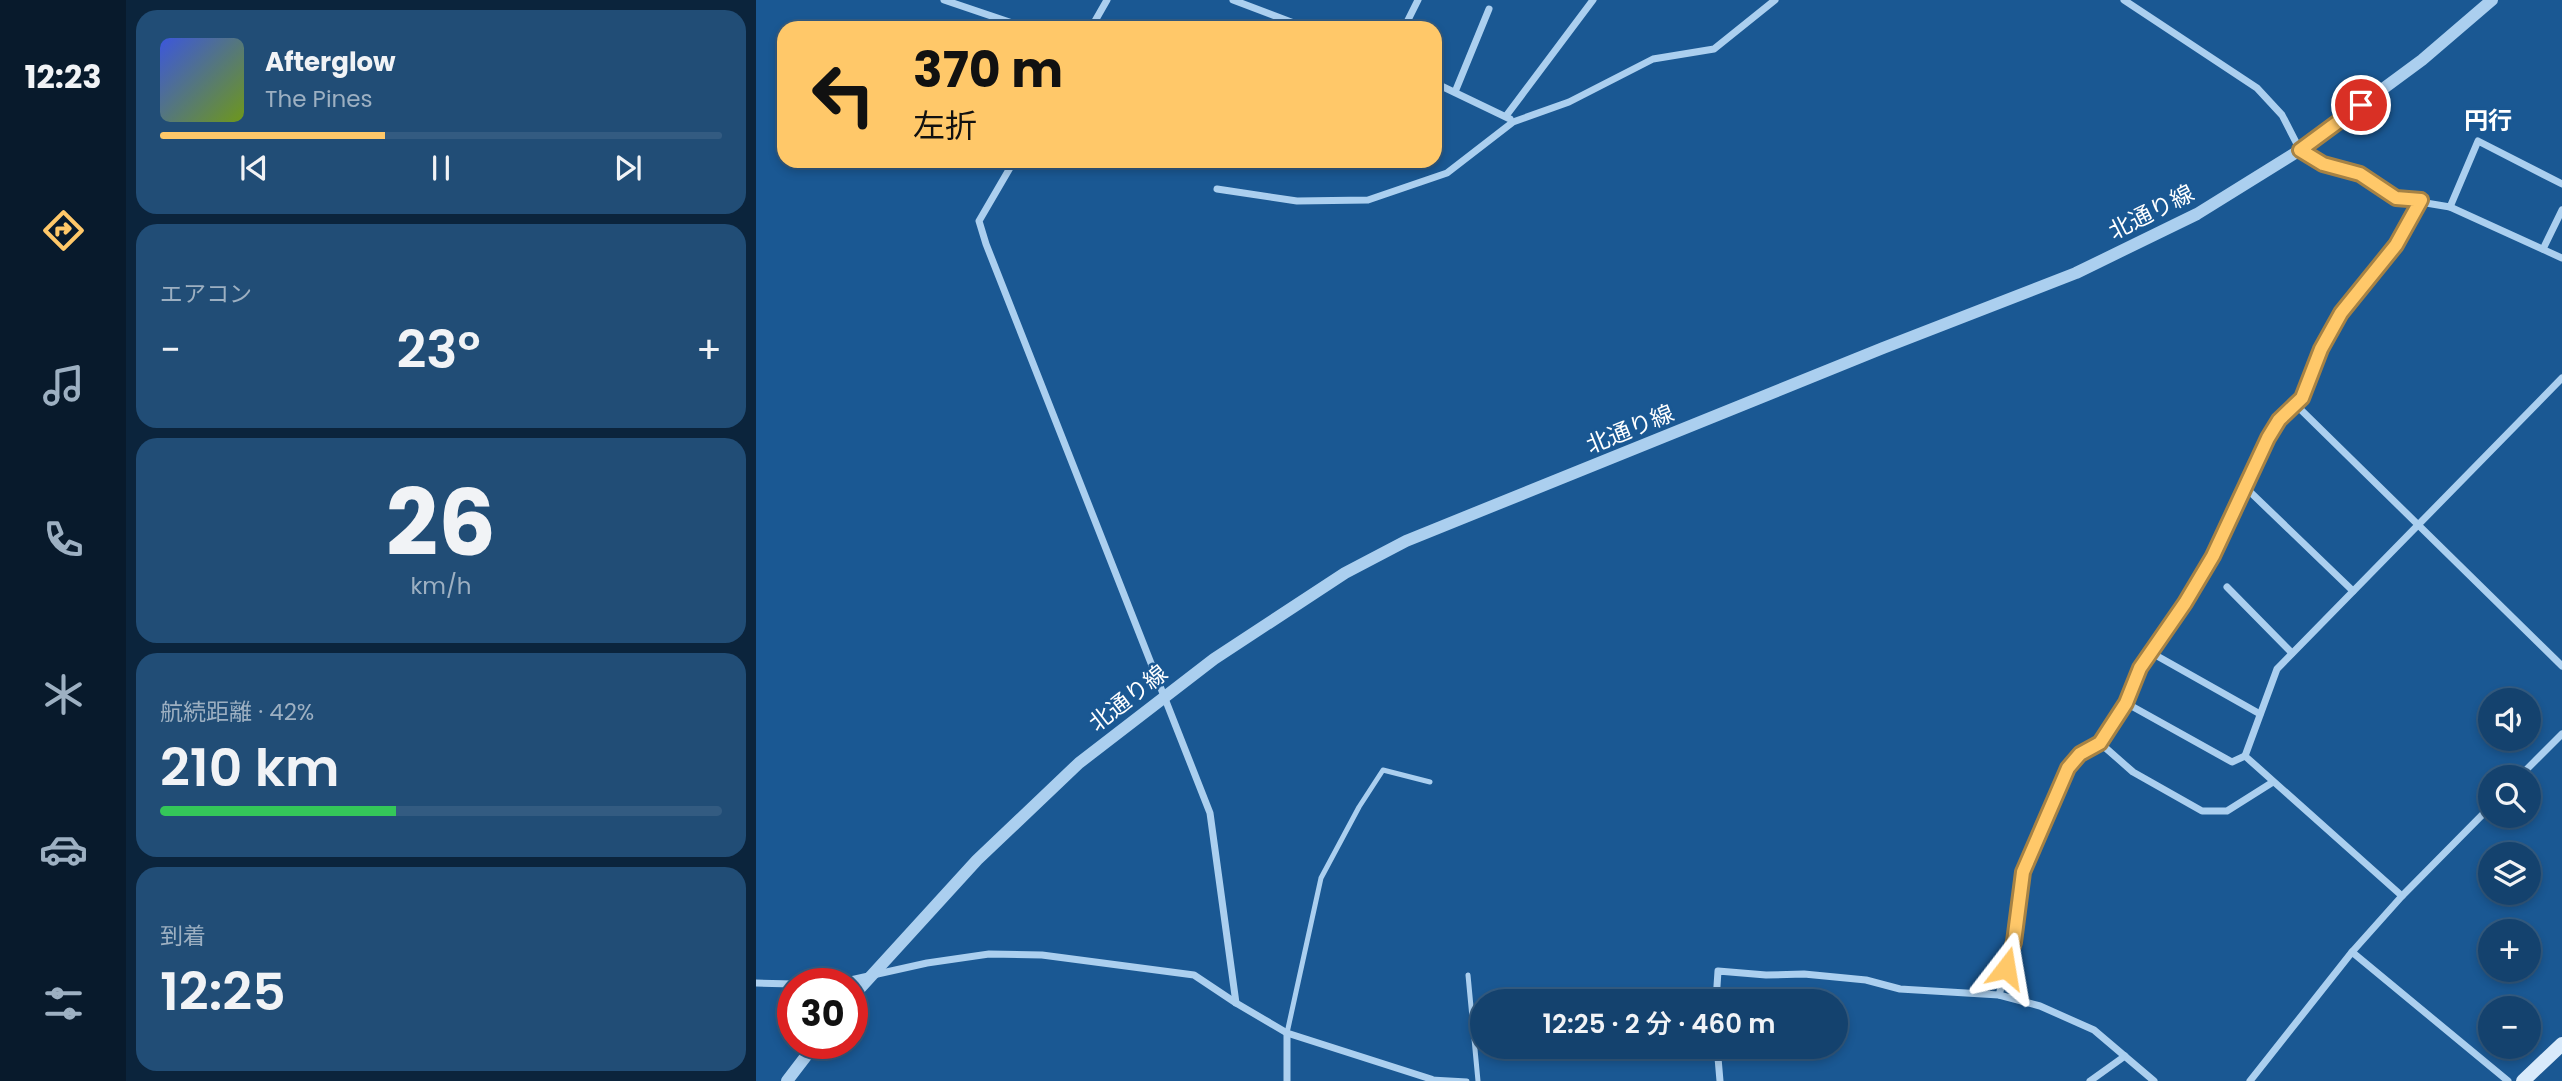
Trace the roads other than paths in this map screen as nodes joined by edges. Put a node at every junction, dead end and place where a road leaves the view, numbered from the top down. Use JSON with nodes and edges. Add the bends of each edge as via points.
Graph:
{"nodes":[{"id":1,"x":944,"y":0,"type":"edge"},
{"id":2,"x":1107,"y":0,"type":"edge"},
{"id":3,"x":1233,"y":0,"type":"edge"},
{"id":4,"x":1418,"y":0,"type":"edge"},
{"id":5,"x":1592,"y":0,"type":"edge"},
{"id":6,"x":1775,"y":0,"type":"edge"},
{"id":7,"x":2124,"y":0,"type":"edge"},
{"id":8,"x":2492,"y":0,"type":"edge"},
{"id":9,"x":1489,"y":9,"type":"dead end"},
{"id":10,"x":1006,"y":21,"type":"edge"},
{"id":11,"x":1095,"y":21,"type":"edge"},
{"id":12,"x":1288,"y":21,"type":"edge"},
{"id":13,"x":1408,"y":21,"type":"edge"},
{"id":14,"x":1442,"y":86,"type":"edge"},
{"id":15,"x":1455,"y":92,"type":"junction"},
{"id":16,"x":1510,"y":119,"type":"junction"},
{"id":17,"x":2300,"y":150,"type":"junction"},
{"id":18,"x":1010,"y":168,"type":"edge"},
{"id":19,"x":2562,"y":184,"type":"edge"},
{"id":20,"x":1217,"y":189,"type":"dead end"},
{"id":21,"x":2421,"y":200,"type":"junction"},
{"id":22,"x":2450,"y":207,"type":"junction"},
{"id":23,"x":2562,"y":210,"type":"edge"},
{"id":24,"x":2543,"y":249,"type":"junction"},
{"id":25,"x":2562,"y":258,"type":"edge"},
{"id":26,"x":2562,"y":378,"type":"edge"},
{"id":27,"x":2295,"y":404,"type":"junction"},
{"id":28,"x":2246,"y":488,"type":"junction"},
{"id":29,"x":2419,"y":523,"type":"junction"},
{"id":30,"x":2227,"y":587,"type":"dead end"},
{"id":31,"x":2353,"y":591,"type":"junction"},
{"id":32,"x":2150,"y":652,"type":"junction"},
{"id":33,"x":2292,"y":653,"type":"junction"},
{"id":34,"x":2562,"y":666,"type":"edge"},
{"id":35,"x":1164,"y":696,"type":"junction"},
{"id":36,"x":2126,"y":703,"type":"junction"},
{"id":37,"x":2260,"y":714,"type":"junction"},
{"id":38,"x":2562,"y":734,"type":"edge"},
{"id":39,"x":2100,"y":743,"type":"junction"},
{"id":40,"x":2245,"y":756,"type":"junction"},
{"id":41,"x":2531,"y":765,"type":"edge"},
{"id":42,"x":1430,"y":782,"type":"dead end"},
{"id":43,"x":2273,"y":782,"type":"junction"},
{"id":44,"x":2478,"y":819,"type":"edge"},
{"id":45,"x":2402,"y":896,"type":"junction"},
{"id":46,"x":2352,"y":952,"type":"junction"},
{"id":47,"x":1468,"y":975,"type":"dead end"},
{"id":48,"x":869,"y":976,"type":"joint"},
{"id":49,"x":756,"y":983,"type":"edge"},
{"id":50,"x":777,"y":984,"type":"edge"},
{"id":51,"x":1717,"y":989,"type":"edge"},
{"id":52,"x":1999,"y":995,"type":"junction"},
{"id":53,"x":1236,"y":1003,"type":"junction"},
{"id":54,"x":1287,"y":1033,"type":"junction"},
{"id":55,"x":2562,"y":1044,"type":"edge"},
{"id":56,"x":2125,"y":1056,"type":"junction"},
{"id":57,"x":804,"y":1059,"type":"edge"},
{"id":58,"x":1718,"y":1059,"type":"edge"},
{"id":59,"x":2531,"y":1079,"type":"edge"},
{"id":60,"x":1432,"y":1080,"type":"edge"},
{"id":61,"x":787,"y":1081,"type":"edge"},
{"id":62,"x":1287,"y":1081,"type":"edge"},
{"id":63,"x":1467,"y":1081,"type":"edge"},
{"id":64,"x":1478,"y":1081,"type":"edge"},
{"id":65,"x":1720,"y":1081,"type":"edge"},
{"id":66,"x":2090,"y":1081,"type":"edge"},
{"id":67,"x":2154,"y":1081,"type":"edge"},
{"id":68,"x":2250,"y":1081,"type":"edge"},
{"id":69,"x":2508,"y":1081,"type":"edge"}],
"edges":[{"from":1,"to":10,"type":"street"},
{"from":2,"to":11,"type":"street"},
{"from":3,"to":12,"type":"street"},
{"from":4,"to":13,"type":"street"},
{"from":5,"to":16,"type":"street"},
{"from":6,"to":16,"type":"street","via":[[1714,49],[1653,59],[1569,102]]},
{"from":7,"to":17,"type":"street","via":[[2257,88],[2282,115]]},
{"from":8,"to":17,"type":"street","name":"北通り線","via":[[2422,60]]},
{"from":9,"to":15,"type":"street"},
{"from":14,"to":15,"type":"street"},
{"from":15,"to":16,"type":"street"},
{"from":16,"to":20,"type":"street","via":[[1447,173],[1368,200],[1297,201]]},
{"from":17,"to":21,"type":"street","via":[[2323,164],[2360,174],[2396,198]]},
{"from":17,"to":35,"type":"street","name":"北通り線","via":[[2197,214],[2076,273],[1406,541],[1345,573]]},
{"from":18,"to":35,"type":"street","via":[[979,222]]},
{"from":19,"to":22,"type":"street","via":[[2478,141]]},
{"from":21,"to":22,"type":"street"},
{"from":21,"to":27,"type":"street","via":[[2396,245],[2341,313],[2302,398]]},
{"from":22,"to":24,"type":"street"},
{"from":23,"to":24,"type":"street"},
{"from":24,"to":25,"type":"street"},
{"from":26,"to":29,"type":"street"},
{"from":27,"to":28,"type":"street","via":[[2268,438]]},
{"from":27,"to":29,"type":"street"},
{"from":28,"to":31,"type":"street"},
{"from":28,"to":32,"type":"street","via":[[2213,556]]},
{"from":29,"to":31,"type":"street"},
{"from":29,"to":34,"type":"street"},
{"from":30,"to":33,"type":"street"},
{"from":31,"to":33,"type":"street"},
{"from":32,"to":36,"type":"street"},
{"from":32,"to":37,"type":"street"},
{"from":33,"to":37,"type":"street","via":[[2277,669]]},
{"from":35,"to":48,"type":"street","name":"北通り線","via":[[1079,762],[977,860]]},
{"from":35,"to":53,"type":"street","via":[[1210,813]]},
{"from":36,"to":39,"type":"street"},
{"from":36,"to":40,"type":"street","via":[[2232,762]]},
{"from":37,"to":40,"type":"street"},
{"from":38,"to":41,"type":"street"},
{"from":39,"to":43,"type":"street","via":[[2133,772],[2202,811],[2227,811]]},
{"from":39,"to":52,"type":"street","via":[[2080,754],[2068,768],[2023,872],[2014,942]]},
{"from":40,"to":43,"type":"street"},
{"from":42,"to":54,"type":"lane","via":[[1383,771],[1359,807],[1321,878]]},
{"from":43,"to":45,"type":"street"},
{"from":44,"to":45,"type":"street"},
{"from":45,"to":46,"type":"street"},
{"from":46,"to":68,"type":"street"},
{"from":46,"to":69,"type":"street"},
{"from":47,"to":64,"type":"lane"},
{"from":48,"to":53,"type":"street","via":[[989,954],[1042,955],[1194,975]]},
{"from":49,"to":50,"type":"street"},
{"from":51,"to":52,"type":"street","via":[[1718,971],[1804,974],[1900,989]]},
{"from":52,"to":56,"type":"street","via":[[2040,1006],[2094,1030]]},
{"from":53,"to":54,"type":"street"},
{"from":54,"to":60,"type":"street"},
{"from":54,"to":62,"type":"street"},
{"from":55,"to":59,"type":"main road"},
{"from":56,"to":66,"type":"street"},
{"from":56,"to":67,"type":"street"},
{"from":57,"to":61,"type":"street"},
{"from":58,"to":65,"type":"street"},
{"from":60,"to":63,"type":"lane"}]}
